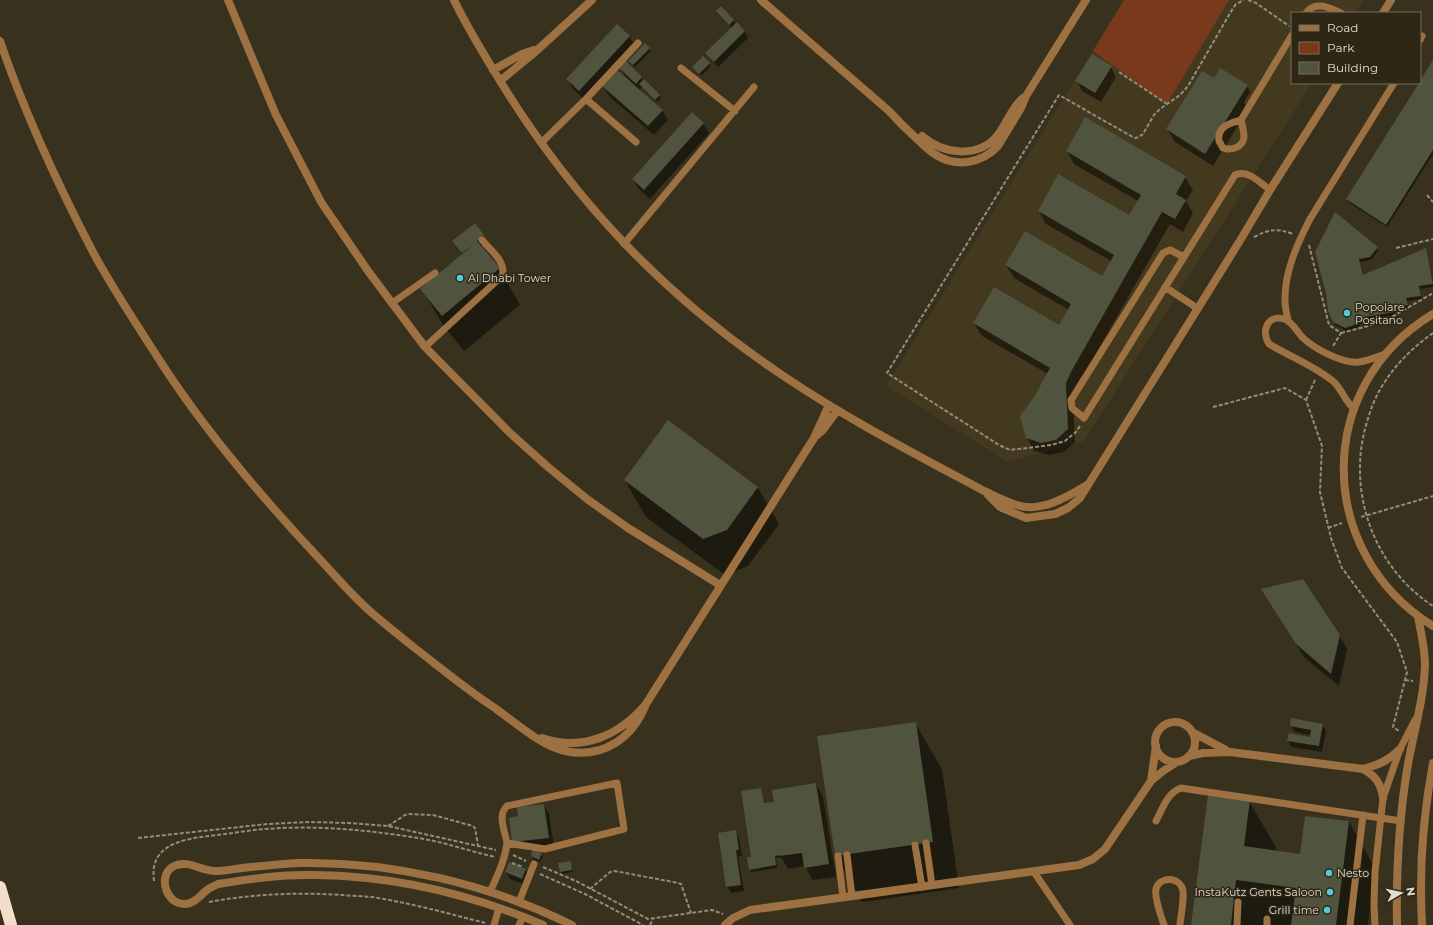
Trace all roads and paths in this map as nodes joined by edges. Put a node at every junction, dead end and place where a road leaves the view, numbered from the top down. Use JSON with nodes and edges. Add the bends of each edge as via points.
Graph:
{"nodes":[{"id":1,"x":228,"y":0,"type":"edge"},
{"id":2,"x":454,"y":0,"type":"edge"},
{"id":3,"x":592,"y":0,"type":"edge"},
{"id":4,"x":761,"y":0,"type":"edge"},
{"id":5,"x":1086,"y":0,"type":"edge"},
{"id":6,"x":1244,"y":0,"type":"edge"},
{"id":7,"x":1248,"y":0,"type":"edge"},
{"id":8,"x":1391,"y":0,"type":"edge"},
{"id":9,"x":1307,"y":12,"type":"edge"},
{"id":10,"x":1338,"y":12,"type":"edge"},
{"id":11,"x":1384,"y":12,"type":"edge"},
{"id":12,"x":1291,"y":27,"type":"edge"},
{"id":13,"x":1291,"y":37,"type":"edge"},
{"id":14,"x":0,"y":41,"type":"edge"},
{"id":15,"x":638,"y":43,"type":"dead end"},
{"id":16,"x":538,"y":48,"type":"junction"},
{"id":17,"x":681,"y":68,"type":"dead end"},
{"id":18,"x":493,"y":70,"type":"junction"},
{"id":19,"x":1119,"y":72,"type":"dead end"},
{"id":20,"x":500,"y":81,"type":"junction"},
{"id":21,"x":1337,"y":84,"type":"edge"},
{"id":22,"x":1393,"y":84,"type":"edge"},
{"id":23,"x":754,"y":87,"type":"dead end"},
{"id":24,"x":586,"y":99,"type":"junction"},
{"id":25,"x":1168,"y":104,"type":"junction"},
{"id":26,"x":735,"y":111,"type":"junction"},
{"id":27,"x":1242,"y":120,"type":"junction"},
{"id":28,"x":636,"y":142,"type":"dead end"},
{"id":29,"x":541,"y":143,"type":"junction"},
{"id":30,"x":1270,"y":190,"type":"junction"},
{"id":31,"x":1427,"y":195,"type":"dead end"},
{"id":32,"x":1433,"y":202,"type":"edge"},
{"id":33,"x":1301,"y":237,"type":"junction"},
{"id":34,"x":1241,"y":239,"type":"junction"},
{"id":35,"x":1433,"y":239,"type":"edge"},
{"id":36,"x":482,"y":240,"type":"dead end"},
{"id":37,"x":624,"y":244,"type":"junction"},
{"id":38,"x":1396,"y":248,"type":"dead end"},
{"id":39,"x":1184,"y":257,"type":"junction"},
{"id":40,"x":435,"y":273,"type":"dead end"},
{"id":41,"x":1165,"y":287,"type":"junction"},
{"id":42,"x":1433,"y":293,"type":"edge"},
{"id":43,"x":392,"y":303,"type":"junction"},
{"id":44,"x":1197,"y":308,"type":"junction"},
{"id":45,"x":1433,"y":314,"type":"edge"},
{"id":46,"x":1288,"y":320,"type":"junction"},
{"id":47,"x":1341,"y":333,"type":"junction"},
{"id":48,"x":1433,"y":333,"type":"edge"},
{"id":49,"x":425,"y":347,"type":"junction"},
{"id":50,"x":1328,"y":354,"type":"junction"},
{"id":51,"x":1385,"y":354,"type":"junction"},
{"id":52,"x":1319,"y":372,"type":"junction"},
{"id":53,"x":1306,"y":400,"type":"junction"},
{"id":54,"x":829,"y":406,"type":"junction"},
{"id":55,"x":1213,"y":407,"type":"dead end"},
{"id":56,"x":1354,"y":409,"type":"junction"},
{"id":57,"x":837,"y":411,"type":"junction"},
{"id":58,"x":1084,"y":418,"type":"junction"},
{"id":59,"x":814,"y":438,"type":"junction"},
{"id":60,"x":1087,"y":485,"type":"junction"},
{"id":61,"x":984,"y":492,"type":"junction"},
{"id":62,"x":1433,"y":496,"type":"edge"},
{"id":63,"x":1366,"y":516,"type":"junction"},
{"id":64,"x":1350,"y":520,"type":"junction"},
{"id":65,"x":1328,"y":528,"type":"junction"},
{"id":66,"x":720,"y":585,"type":"junction"},
{"id":67,"x":1433,"y":606,"type":"edge"},
{"id":68,"x":1418,"y":617,"type":"junction"},
{"id":69,"x":1433,"y":626,"type":"edge"},
{"id":70,"x":1417,"y":716,"type":"junction"},
{"id":71,"x":1192,"y":732,"type":"junction"},
{"id":72,"x":1407,"y":736,"type":"junction"},
{"id":73,"x":1156,"y":746,"type":"junction"},
{"id":74,"x":1400,"y":749,"type":"junction"},
{"id":75,"x":1230,"y":752,"type":"junction"},
{"id":76,"x":1190,"y":756,"type":"junction"},
{"id":77,"x":1177,"y":762,"type":"junction"},
{"id":78,"x":1433,"y":763,"type":"edge"},
{"id":79,"x":1363,"y":769,"type":"junction"},
{"id":80,"x":1151,"y":781,"type":"junction"},
{"id":81,"x":1383,"y":798,"type":"junction"},
{"id":82,"x":1363,"y":815,"type":"junction"},
{"id":83,"x":1380,"y":817,"type":"junction"},
{"id":84,"x":1156,"y":820,"type":"dead end"},
{"id":85,"x":1401,"y":821,"type":"junction"},
{"id":86,"x":388,"y":826,"type":"junction"},
{"id":87,"x":138,"y":838,"type":"dead end"},
{"id":88,"x":507,"y":843,"type":"junction"},
{"id":89,"x":926,"y":843,"type":"dead end"},
{"id":90,"x":915,"y":845,"type":"dead end"},
{"id":91,"x":478,"y":846,"type":"junction"},
{"id":92,"x":506,"y":852,"type":"junction"},
{"id":93,"x":847,"y":855,"type":"dead end"},
{"id":94,"x":838,"y":856,"type":"dead end"},
{"id":95,"x":534,"y":864,"type":"junction"},
{"id":96,"x":1034,"y":872,"type":"junction"},
{"id":97,"x":932,"y":885,"type":"junction"},
{"id":98,"x":0,"y":887,"type":"edge"},
{"id":99,"x":922,"y":887,"type":"junction"},
{"id":100,"x":590,"y":889,"type":"junction"},
{"id":101,"x":490,"y":892,"type":"junction"},
{"id":102,"x":852,"y":896,"type":"junction"},
{"id":103,"x":843,"y":897,"type":"junction"},
{"id":104,"x":519,"y":902,"type":"junction"},
{"id":105,"x":1238,"y":902,"type":"dead end"},
{"id":106,"x":499,"y":908,"type":"junction"},
{"id":107,"x":691,"y":913,"type":"junction"},
{"id":108,"x":523,"y":917,"type":"junction"},
{"id":109,"x":733,"y":918,"type":"junction"},
{"id":110,"x":653,"y":919,"type":"junction"},
{"id":111,"x":11,"y":925,"type":"edge"},
{"id":112,"x":494,"y":925,"type":"edge"},
{"id":113,"x":520,"y":925,"type":"edge"},
{"id":114,"x":542,"y":925,"type":"edge"},
{"id":115,"x":572,"y":925,"type":"edge"},
{"id":116,"x":650,"y":925,"type":"edge"},
{"id":117,"x":725,"y":925,"type":"edge"},
{"id":118,"x":1070,"y":925,"type":"edge"},
{"id":119,"x":1164,"y":925,"type":"edge"},
{"id":120,"x":1180,"y":925,"type":"edge"},
{"id":121,"x":1237,"y":925,"type":"edge"},
{"id":122,"x":1350,"y":925,"type":"edge"},
{"id":123,"x":1375,"y":925,"type":"edge"},
{"id":124,"x":1397,"y":925,"type":"edge"},
{"id":125,"x":1422,"y":925,"type":"edge"}],
"edges":[{"from":1,"to":43,"type":"street","via":[[276,115],[321,202]]},
{"from":2,"to":18,"type":"street"},
{"from":3,"to":16,"type":"street"},
{"from":4,"to":5,"type":"street","via":[[889,111],[928,141],[954,152],[963,152],[982,147],[997,136],[1016,106],[1026,96]]},
{"from":6,"to":25,"type":"path","via":[[1233,8],[1188,86]]},
{"from":7,"to":12,"type":"path"},
{"from":8,"to":11,"type":"street"},
{"from":9,"to":10,"type":"lane","via":[[1309,8],[1318,6]]},
{"from":13,"to":27,"type":"lane"},
{"from":14,"to":66,"type":"street","via":[[38,140],[95,256],[200,420],[282,518],[370,612],[471,692],[532,734],[548,740],[579,743],[610,734],[636,716],[646,704]]},
{"from":15,"to":24,"type":"lane"},
{"from":16,"to":18,"type":"street"},
{"from":16,"to":20,"type":"street"},
{"from":17,"to":26,"type":"lane"},
{"from":18,"to":20,"type":"street"},
{"from":19,"to":25,"type":"path"},
{"from":20,"to":29,"type":"street"},
{"from":21,"to":30,"type":"street"},
{"from":22,"to":33,"type":"lane"},
{"from":23,"to":26,"type":"lane"},
{"from":24,"to":28,"type":"lane"},
{"from":24,"to":29,"type":"lane"},
{"from":25,"to":58,"type":"path","via":[[1154,115],[1143,134],[1135,138],[1059,95],[887,373],[1010,450],[1064,441],[1076,432]]},
{"from":26,"to":37,"type":"lane"},
{"from":27,"to":27,"type":"lane","via":[[1244,135],[1240,145],[1231,150],[1223,148],[1218,137],[1220,132],[1226,125]]},
{"from":29,"to":37,"type":"street","via":[[587,204]]},
{"from":30,"to":34,"type":"street"},
{"from":30,"to":39,"type":"lane","via":[[1245,173],[1235,175]]},
{"from":31,"to":32,"type":"path"},
{"from":33,"to":34,"type":"path","via":[[1269,230],[1248,242]]},
{"from":33,"to":46,"type":"lane","via":[[1286,284]]},
{"from":33,"to":47,"type":"path","via":[[1307,240],[1329,325]]},
{"from":34,"to":44,"type":"street"},
{"from":35,"to":38,"type":"path"},
{"from":36,"to":49,"type":"lane","via":[[501,262],[504,270],[502,276]]},
{"from":37,"to":54,"type":"street","via":[[669,288],[725,335]]},
{"from":39,"to":41,"type":"lane"},
{"from":39,"to":58,"type":"lane","via":[[1170,250],[1163,252],[1071,400],[1072,408]]},
{"from":40,"to":43,"type":"lane"},
{"from":41,"to":44,"type":"lane"},
{"from":41,"to":58,"type":"lane"},
{"from":42,"to":47,"type":"path","via":[[1390,318]]},
{"from":43,"to":49,"type":"street"},
{"from":44,"to":60,"type":"street"},
{"from":45,"to":51,"type":"street","via":[[1407,332]]},
{"from":46,"to":50,"type":"lane","via":[[1308,342]]},
{"from":46,"to":52,"type":"lane","via":[[1282,318],[1270,322],[1266,327],[1266,339],[1269,344]]},
{"from":47,"to":50,"type":"path"},
{"from":48,"to":63,"type":"path","via":[[1399,362],[1383,384],[1371,408],[1359,462],[1360,489]]},
{"from":49,"to":66,"type":"street","via":[[510,433],[587,499],[628,528]]},
{"from":50,"to":51,"type":"lane","via":[[1358,362]]},
{"from":51,"to":56,"type":"street","via":[[1369,377]]},
{"from":52,"to":53,"type":"path"},
{"from":52,"to":56,"type":"lane","via":[[1334,382],[1347,404]]},
{"from":53,"to":55,"type":"path","via":[[1285,388]]},
{"from":53,"to":65,"type":"path","via":[[1322,446],[1320,492]]},
{"from":54,"to":57,"type":"street"},
{"from":54,"to":59,"type":"street"},
{"from":56,"to":64,"type":"street","via":[[1346,436],[1343,464]]},
{"from":57,"to":59,"type":"street"},
{"from":57,"to":61,"type":"street"},
{"from":59,"to":66,"type":"street"},
{"from":60,"to":61,"type":"street","via":[[1054,503],[1036,506],[1018,506]]},
{"from":60,"to":61,"type":"street","via":[[1080,498],[1068,508],[1055,514],[1026,518],[1000,507]]},
{"from":62,"to":63,"type":"path"},
{"from":63,"to":64,"type":"path"},
{"from":63,"to":67,"type":"path","via":[[1380,550],[1391,566],[1416,594]]},
{"from":64,"to":65,"type":"path"},
{"from":64,"to":68,"type":"street","via":[[1361,548],[1376,574],[1395,597]]},
{"from":65,"to":72,"type":"path","via":[[1342,568],[1397,642],[1406,672],[1393,727]]},
{"from":68,"to":69,"type":"street"},
{"from":68,"to":70,"type":"street","via":[[1424,642],[1425,664]]},
{"from":70,"to":72,"type":"lane"},
{"from":70,"to":85,"type":"street"},
{"from":71,"to":73,"type":"street","via":[[1183,724],[1165,725],[1157,734]]},
{"from":71,"to":75,"type":"street"},
{"from":71,"to":76,"type":"street","via":[[1194,744]]},
{"from":72,"to":74,"type":"lane"},
{"from":73,"to":77,"type":"street","via":[[1166,760]]},
{"from":73,"to":80,"type":"street"},
{"from":74,"to":79,"type":"street","via":[[1390,759],[1377,766]]},
{"from":74,"to":81,"type":"lane"},
{"from":75,"to":76,"type":"street"},
{"from":75,"to":79,"type":"street"},
{"from":76,"to":77,"type":"street"},
{"from":77,"to":80,"type":"street"},
{"from":78,"to":125,"type":"street","via":[[1421,872]]},
{"from":79,"to":81,"type":"street","via":[[1378,780]]},
{"from":80,"to":96,"type":"street","via":[[1105,849],[1093,859],[1079,865]]},
{"from":81,"to":83,"type":"lane"},
{"from":82,"to":83,"type":"lane"},
{"from":82,"to":84,"type":"lane","via":[[1181,788],[1169,796]]},
{"from":82,"to":122,"type":"lane"},
{"from":83,"to":85,"type":"lane"},
{"from":83,"to":123,"type":"lane","via":[[1375,872]]},
{"from":85,"to":124,"type":"street","via":[[1396,892]]},
{"from":86,"to":87,"type":"path","via":[[267,824]]},
{"from":86,"to":91,"type":"path"},
{"from":86,"to":91,"type":"path","via":[[405,815],[433,815],[473,826]]},
{"from":88,"to":88,"type":"lane","via":[[502,819],[503,809],[507,806],[617,783],[624,829],[545,849]]},
{"from":88,"to":92,"type":"lane"},
{"from":89,"to":97,"type":"lane"},
{"from":90,"to":99,"type":"lane"},
{"from":91,"to":92,"type":"path"},
{"from":92,"to":95,"type":"path"},
{"from":92,"to":101,"type":"lane"},
{"from":93,"to":102,"type":"lane"},
{"from":94,"to":103,"type":"lane"},
{"from":95,"to":100,"type":"path"},
{"from":95,"to":104,"type":"lane"},
{"from":96,"to":97,"type":"street"},
{"from":96,"to":118,"type":"lane"},
{"from":97,"to":99,"type":"street"},
{"from":98,"to":111,"type":"highway"},
{"from":99,"to":102,"type":"street"},
{"from":100,"to":107,"type":"path","via":[[610,872],[615,871],[678,883],[682,884]]},
{"from":100,"to":110,"type":"path","via":[[648,919]]},
{"from":101,"to":104,"type":"street"},
{"from":101,"to":106,"type":"street","via":[[426,875],[357,865],[320,864],[270,865],[217,872],[180,864],[172,867],[166,875],[165,884],[167,893],[173,900],[182,904],[191,903],[218,884],[247,879],[313,875],[347,876],[440,891]]},
{"from":102,"to":103,"type":"street"},
{"from":103,"to":109,"type":"street","via":[[750,910]]},
{"from":104,"to":115,"type":"street"},
{"from":105,"to":121,"type":"lane"},
{"from":106,"to":108,"type":"street"},
{"from":106,"to":112,"type":"lane"},
{"from":107,"to":109,"type":"path","via":[[712,910]]},
{"from":107,"to":110,"type":"path"},
{"from":108,"to":113,"type":"lane"},
{"from":108,"to":114,"type":"street"},
{"from":109,"to":117,"type":"street"},
{"from":110,"to":116,"type":"path"},
{"from":119,"to":120,"type":"lane","via":[[1156,890],[1158,884],[1169,879],[1175,880],[1183,890]]}]}
